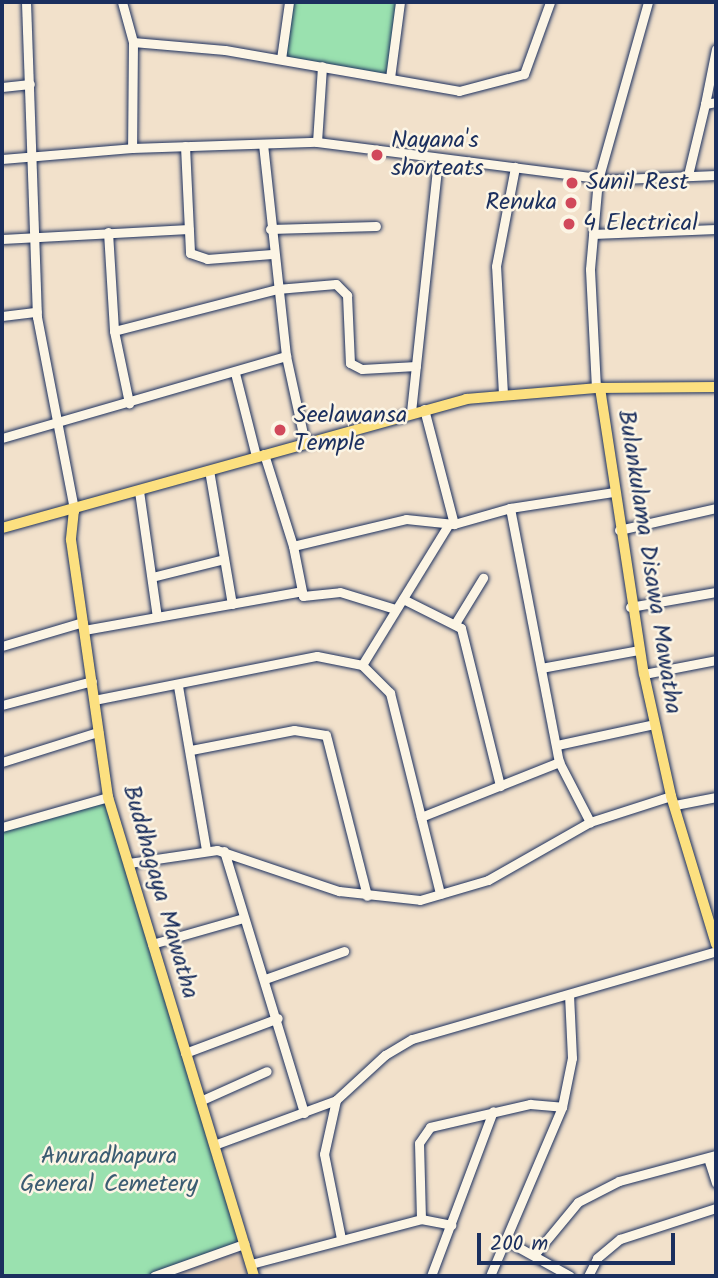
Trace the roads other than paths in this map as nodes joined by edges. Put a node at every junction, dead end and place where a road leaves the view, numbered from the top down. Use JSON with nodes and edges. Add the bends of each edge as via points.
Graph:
{"nodes":[{"id":1,"x":26,"y":2,"type":"edge"},
{"id":2,"x":122,"y":2,"type":"edge"},
{"id":3,"x":289,"y":2,"type":"edge"},
{"id":4,"x":400,"y":2,"type":"edge"},
{"id":5,"x":550,"y":2,"type":"edge"},
{"id":6,"x":648,"y":2,"type":"edge"},
{"id":7,"x":133,"y":42,"type":"junction"},
{"id":8,"x":716,"y":49,"type":"edge"},
{"id":9,"x":281,"y":59,"type":"junction"},
{"id":10,"x":322,"y":66,"type":"junction"},
{"id":11,"x":390,"y":78,"type":"junction"},
{"id":12,"x":30,"y":84,"type":"junction"},
{"id":13,"x":2,"y":88,"type":"edge"},
{"id":14,"x":716,"y":102,"type":"edge"},
{"id":15,"x":705,"y":104,"type":"junction"},
{"id":16,"x":317,"y":142,"type":"junction"},
{"id":17,"x":263,"y":144,"type":"junction"},
{"id":18,"x":185,"y":146,"type":"junction"},
{"id":19,"x":132,"y":148,"type":"junction"},
{"id":20,"x":32,"y":155,"type":"junction"},
{"id":21,"x":438,"y":158,"type":"junction"},
{"id":22,"x":2,"y":159,"type":"edge"},
{"id":23,"x":515,"y":167,"type":"junction"},
{"id":24,"x":688,"y":175,"type":"junction"},
{"id":25,"x":716,"y":175,"type":"edge"},
{"id":26,"x":598,"y":179,"type":"junction"},
{"id":27,"x":376,"y":226,"type":"dead end"},
{"id":28,"x":189,"y":229,"type":"junction"},
{"id":29,"x":270,"y":229,"type":"junction"},
{"id":30,"x":716,"y":229,"type":"edge"},
{"id":31,"x":108,"y":232,"type":"junction"},
{"id":32,"x":593,"y":234,"type":"junction"},
{"id":33,"x":35,"y":236,"type":"junction"},
{"id":34,"x":2,"y":239,"type":"edge"},
{"id":35,"x":272,"y":254,"type":"junction"},
{"id":36,"x":277,"y":289,"type":"junction"},
{"id":37,"x":37,"y":312,"type":"junction"},
{"id":38,"x":2,"y":316,"type":"edge"},
{"id":39,"x":114,"y":331,"type":"junction"},
{"id":40,"x":286,"y":356,"type":"junction"},
{"id":41,"x":416,"y":366,"type":"junction"},
{"id":42,"x":236,"y":373,"type":"junction"},
{"id":43,"x":716,"y":387,"type":"edge"},
{"id":44,"x":598,"y":388,"type":"junction"},
{"id":45,"x":502,"y":394,"type":"junction"},
{"id":46,"x":129,"y":403,"type":"junction"},
{"id":47,"x":424,"y":409,"type":"junction"},
{"id":48,"x":411,"y":412,"type":"junction"},
{"id":49,"x":59,"y":420,"type":"junction"},
{"id":50,"x":2,"y":438,"type":"edge"},
{"id":51,"x":305,"y":443,"type":"junction"},
{"id":52,"x":260,"y":455,"type":"junction"},
{"id":53,"x":209,"y":470,"type":"junction"},
{"id":54,"x":139,"y":491,"type":"junction"},
{"id":55,"x":613,"y":492,"type":"junction"},
{"id":56,"x":510,"y":508,"type":"junction"},
{"id":57,"x":716,"y":508,"type":"edge"},
{"id":58,"x":74,"y":510,"type":"junction"},
{"id":59,"x":451,"y":525,"type":"junction"},
{"id":60,"x":2,"y":528,"type":"edge"},
{"id":61,"x":619,"y":530,"type":"junction"},
{"id":62,"x":293,"y":546,"type":"junction"},
{"id":63,"x":224,"y":559,"type":"junction"},
{"id":64,"x":152,"y":577,"type":"junction"},
{"id":65,"x":483,"y":578,"type":"dead end"},
{"id":66,"x":302,"y":591,"type":"junction"},
{"id":67,"x":716,"y":592,"type":"edge"},
{"id":68,"x":403,"y":599,"type":"junction"},
{"id":69,"x":232,"y":604,"type":"junction"},
{"id":70,"x":630,"y":607,"type":"junction"},
{"id":71,"x":395,"y":609,"type":"junction"},
{"id":72,"x":157,"y":617,"type":"junction"},
{"id":73,"x":456,"y":622,"type":"junction"},
{"id":74,"x":84,"y":626,"type":"junction"},
{"id":75,"x":2,"y":646,"type":"edge"},
{"id":76,"x":639,"y":650,"type":"junction"},
{"id":77,"x":716,"y":660,"type":"edge"},
{"id":78,"x":362,"y":665,"type":"junction"},
{"id":79,"x":541,"y":668,"type":"junction"},
{"id":80,"x":643,"y":674,"type":"junction"},
{"id":81,"x":92,"y":681,"type":"junction"},
{"id":82,"x":178,"y":686,"type":"junction"},
{"id":83,"x":94,"y":700,"type":"junction"},
{"id":84,"x":2,"y":705,"type":"edge"},
{"id":85,"x":654,"y":724,"type":"junction"},
{"id":86,"x":98,"y":732,"type":"junction"},
{"id":87,"x":556,"y":745,"type":"junction"},
{"id":88,"x":191,"y":750,"type":"junction"},
{"id":89,"x":2,"y":761,"type":"edge"},
{"id":90,"x":559,"y":762,"type":"junction"},
{"id":91,"x":500,"y":786,"type":"junction"},
{"id":92,"x":108,"y":797,"type":"junction"},
{"id":93,"x":716,"y":797,"type":"edge"},
{"id":94,"x":673,"y":801,"type":"junction"},
{"id":95,"x":421,"y":817,"type":"junction"},
{"id":96,"x":590,"y":822,"type":"junction"},
{"id":97,"x":2,"y":827,"type":"edge"},
{"id":98,"x":206,"y":849,"type":"junction"},
{"id":99,"x":224,"y":851,"type":"junction"},
{"id":100,"x":129,"y":863,"type":"junction"},
{"id":101,"x":440,"y":894,"type":"junction"},
{"id":102,"x":367,"y":897,"type":"junction"},
{"id":103,"x":243,"y":918,"type":"junction"},
{"id":104,"x":152,"y":944,"type":"junction"},
{"id":105,"x":716,"y":944,"type":"edge"},
{"id":106,"x":344,"y":951,"type":"dead end"},
{"id":107,"x":716,"y":951,"type":"edge"},
{"id":108,"x":265,"y":979,"type":"junction"},
{"id":109,"x":569,"y":995,"type":"junction"},
{"id":110,"x":278,"y":1018,"type":"junction"},
{"id":111,"x":185,"y":1053,"type":"junction"},
{"id":112,"x":267,"y":1071,"type":"dead end"},
{"id":113,"x":336,"y":1100,"type":"junction"},
{"id":114,"x":200,"y":1101,"type":"junction"},
{"id":115,"x":562,"y":1107,"type":"junction"},
{"id":116,"x":493,"y":1111,"type":"junction"},
{"id":117,"x":303,"y":1113,"type":"junction"},
{"id":118,"x":214,"y":1145,"type":"junction"},
{"id":119,"x":712,"y":1157,"type":"edge"},
{"id":120,"x":716,"y":1184,"type":"edge"},
{"id":121,"x":716,"y":1208,"type":"edge"},
{"id":122,"x":421,"y":1219,"type":"junction"},
{"id":123,"x":451,"y":1225,"type":"junction"},
{"id":124,"x":341,"y":1238,"type":"junction"},
{"id":125,"x":507,"y":1241,"type":"junction"},
{"id":126,"x":244,"y":1244,"type":"junction"},
{"id":127,"x":535,"y":1254,"type":"junction"},
{"id":128,"x":251,"y":1264,"type":"junction"},
{"id":129,"x":154,"y":1276,"type":"edge"},
{"id":130,"x":254,"y":1276,"type":"edge"},
{"id":131,"x":431,"y":1276,"type":"edge"},
{"id":132,"x":491,"y":1276,"type":"edge"},
{"id":133,"x":570,"y":1276,"type":"edge"},
{"id":134,"x":588,"y":1276,"type":"edge"}],
"edges":[{"from":1,"to":12,"type":"street"},
{"from":2,"to":7,"type":"street"},
{"from":3,"to":9,"type":"street"},
{"from":4,"to":11,"type":"street"},
{"from":5,"to":11,"type":"street","via":[[524,74],[515,79],[459,91]]},
{"from":6,"to":26,"type":"street"},
{"from":7,"to":9,"type":"street"},
{"from":7,"to":19,"type":"street"},
{"from":8,"to":15,"type":"street"},
{"from":9,"to":10,"type":"street"},
{"from":10,"to":11,"type":"street"},
{"from":10,"to":16,"type":"street"},
{"from":12,"to":13,"type":"street"},
{"from":12,"to":20,"type":"street"},
{"from":14,"to":15,"type":"street"},
{"from":15,"to":24,"type":"street"},
{"from":16,"to":17,"type":"street"},
{"from":16,"to":21,"type":"street"},
{"from":17,"to":18,"type":"street"},
{"from":17,"to":29,"type":"street"},
{"from":18,"to":19,"type":"street"},
{"from":18,"to":28,"type":"street"},
{"from":19,"to":20,"type":"street"},
{"from":20,"to":22,"type":"street"},
{"from":20,"to":33,"type":"street"},
{"from":21,"to":23,"type":"street"},
{"from":21,"to":41,"type":"street"},
{"from":23,"to":26,"type":"street"},
{"from":23,"to":45,"type":"street","via":[[496,267]]},
{"from":24,"to":25,"type":"street"},
{"from":24,"to":26,"type":"street"},
{"from":26,"to":32,"type":"street"},
{"from":27,"to":29,"type":"street"},
{"from":28,"to":31,"type":"street"},
{"from":28,"to":35,"type":"street","via":[[190,253],[207,258]]},
{"from":29,"to":35,"type":"street"},
{"from":30,"to":32,"type":"street"},
{"from":31,"to":33,"type":"street"},
{"from":31,"to":39,"type":"street"},
{"from":32,"to":44,"type":"street"},
{"from":33,"to":34,"type":"street"},
{"from":33,"to":37,"type":"street"},
{"from":35,"to":36,"type":"street"},
{"from":36,"to":39,"type":"street"},
{"from":36,"to":40,"type":"street"},
{"from":36,"to":41,"type":"street","via":[[343,287],[350,363],[362,369]]},
{"from":37,"to":38,"type":"street"},
{"from":37,"to":49,"type":"street"},
{"from":39,"to":46,"type":"street"},
{"from":40,"to":42,"type":"street"},
{"from":40,"to":51,"type":"street"},
{"from":41,"to":48,"type":"street"},
{"from":42,"to":46,"type":"street"},
{"from":42,"to":52,"type":"street"},
{"from":43,"to":44,"type":"main road"},
{"from":44,"to":45,"type":"main road"},
{"from":44,"to":55,"type":"main road","name":"Bulankulama Disawa Mawatha"},
{"from":45,"to":47,"type":"main road"},
{"from":46,"to":49,"type":"street"},
{"from":47,"to":48,"type":"main road"},
{"from":47,"to":59,"type":"street"},
{"from":48,"to":51,"type":"main road"},
{"from":49,"to":50,"type":"street"},
{"from":49,"to":58,"type":"street"},
{"from":51,"to":52,"type":"main road"},
{"from":52,"to":53,"type":"main road"},
{"from":52,"to":62,"type":"street"},
{"from":53,"to":54,"type":"main road"},
{"from":53,"to":63,"type":"street"},
{"from":54,"to":58,"type":"main road"},
{"from":54,"to":64,"type":"street"},
{"from":55,"to":56,"type":"street"},
{"from":55,"to":61,"type":"main road","name":"Bulankulama Disawa Mawatha"},
{"from":56,"to":59,"type":"street"},
{"from":56,"to":79,"type":"street"},
{"from":57,"to":61,"type":"street"},
{"from":58,"to":60,"type":"main road"},
{"from":58,"to":74,"type":"main road","name":"Buddhagaya Mawatha","via":[[70,532]]},
{"from":59,"to":62,"type":"street","via":[[406,519]]},
{"from":59,"to":68,"type":"street"},
{"from":61,"to":70,"type":"main road","name":"Bulankulama Disawa Mawatha"},
{"from":62,"to":66,"type":"street"},
{"from":63,"to":64,"type":"street"},
{"from":63,"to":69,"type":"street"},
{"from":64,"to":72,"type":"street"},
{"from":65,"to":73,"type":"street"},
{"from":66,"to":69,"type":"street"},
{"from":66,"to":71,"type":"street","via":[[303,596],[340,593]]},
{"from":67,"to":70,"type":"street"},
{"from":68,"to":71,"type":"street"},
{"from":68,"to":73,"type":"street"},
{"from":69,"to":72,"type":"street"},
{"from":70,"to":76,"type":"main road","name":"Bulankulama Disawa Mawatha"},
{"from":71,"to":78,"type":"street"},
{"from":72,"to":74,"type":"street"},
{"from":73,"to":91,"type":"street"},
{"from":74,"to":75,"type":"street"},
{"from":74,"to":81,"type":"main road","name":"Buddhagaya Mawatha"},
{"from":76,"to":79,"type":"street"},
{"from":76,"to":80,"type":"main road","name":"Bulankulama Disawa Mawatha"},
{"from":77,"to":80,"type":"street"},
{"from":78,"to":82,"type":"street","via":[[317,656]]},
{"from":78,"to":95,"type":"street","via":[[390,693]]},
{"from":79,"to":87,"type":"street"},
{"from":80,"to":85,"type":"main road","name":"Bulankulama Disawa Mawatha"},
{"from":81,"to":83,"type":"main road","name":"Buddhagaya Mawatha"},
{"from":81,"to":84,"type":"street"},
{"from":82,"to":83,"type":"street"},
{"from":82,"to":88,"type":"street"},
{"from":83,"to":86,"type":"main road","name":"Buddhagaya Mawatha"},
{"from":85,"to":87,"type":"street"},
{"from":85,"to":94,"type":"main road","name":"Bulankulama Disawa Mawatha"},
{"from":86,"to":89,"type":"street"},
{"from":86,"to":92,"type":"main road","name":"Buddhagaya Mawatha"},
{"from":87,"to":90,"type":"street"},
{"from":88,"to":98,"type":"street"},
{"from":88,"to":102,"type":"street","via":[[294,730],[326,735]]},
{"from":90,"to":91,"type":"street"},
{"from":90,"to":96,"type":"street"},
{"from":91,"to":95,"type":"street"},
{"from":92,"to":97,"type":"street"},
{"from":92,"to":100,"type":"main road","name":"Buddhagaya Mawatha"},
{"from":93,"to":94,"type":"street"},
{"from":94,"to":96,"type":"street"},
{"from":94,"to":105,"type":"main road","name":"Bulankulama Disawa Mawatha"},
{"from":95,"to":101,"type":"street"},
{"from":96,"to":101,"type":"street","via":[[488,880]]},
{"from":98,"to":99,"type":"street"},
{"from":98,"to":100,"type":"street"},
{"from":99,"to":102,"type":"street"},
{"from":99,"to":103,"type":"street"},
{"from":100,"to":104,"type":"main road","name":"Buddhagaya Mawatha"},
{"from":101,"to":102,"type":"street","via":[[404,901]]},
{"from":103,"to":104,"type":"street"},
{"from":103,"to":108,"type":"street"},
{"from":104,"to":111,"type":"main road","name":"Buddhagaya Mawatha"},
{"from":106,"to":108,"type":"street"},
{"from":107,"to":109,"type":"street"},
{"from":108,"to":110,"type":"street"},
{"from":109,"to":113,"type":"street","via":[[412,1040],[385,1055]]},
{"from":109,"to":115,"type":"street","via":[[572,1058]]},
{"from":110,"to":111,"type":"street"},
{"from":110,"to":117,"type":"street"},
{"from":111,"to":114,"type":"main road","name":"Buddhagaya Mawatha"},
{"from":112,"to":114,"type":"street"},
{"from":113,"to":117,"type":"street"},
{"from":113,"to":124,"type":"street","via":[[324,1154]]},
{"from":114,"to":118,"type":"main road","name":"Buddhagaya Mawatha"},
{"from":115,"to":116,"type":"street","via":[[530,1104]]},
{"from":115,"to":125,"type":"street"},
{"from":116,"to":122,"type":"street","via":[[442,1121],[424,1135],[419,1143]]},
{"from":116,"to":123,"type":"street"},
{"from":117,"to":118,"type":"street"},
{"from":118,"to":126,"type":"main road","name":"Buddhagaya Mawatha"},
{"from":119,"to":120,"type":"street"},
{"from":119,"to":127,"type":"street","via":[[619,1181],[578,1202]]},
{"from":121,"to":134,"type":"street","via":[[620,1239],[597,1258]]},
{"from":122,"to":123,"type":"street"},
{"from":122,"to":124,"type":"street"},
{"from":123,"to":131,"type":"street"},
{"from":124,"to":128,"type":"street"},
{"from":125,"to":127,"type":"street"},
{"from":125,"to":132,"type":"street"},
{"from":126,"to":128,"type":"main road","name":"Buddhagaya Mawatha"},
{"from":126,"to":129,"type":"street"},
{"from":127,"to":133,"type":"street"},
{"from":128,"to":130,"type":"main road","name":"Buddhagaya Mawatha"}]}
